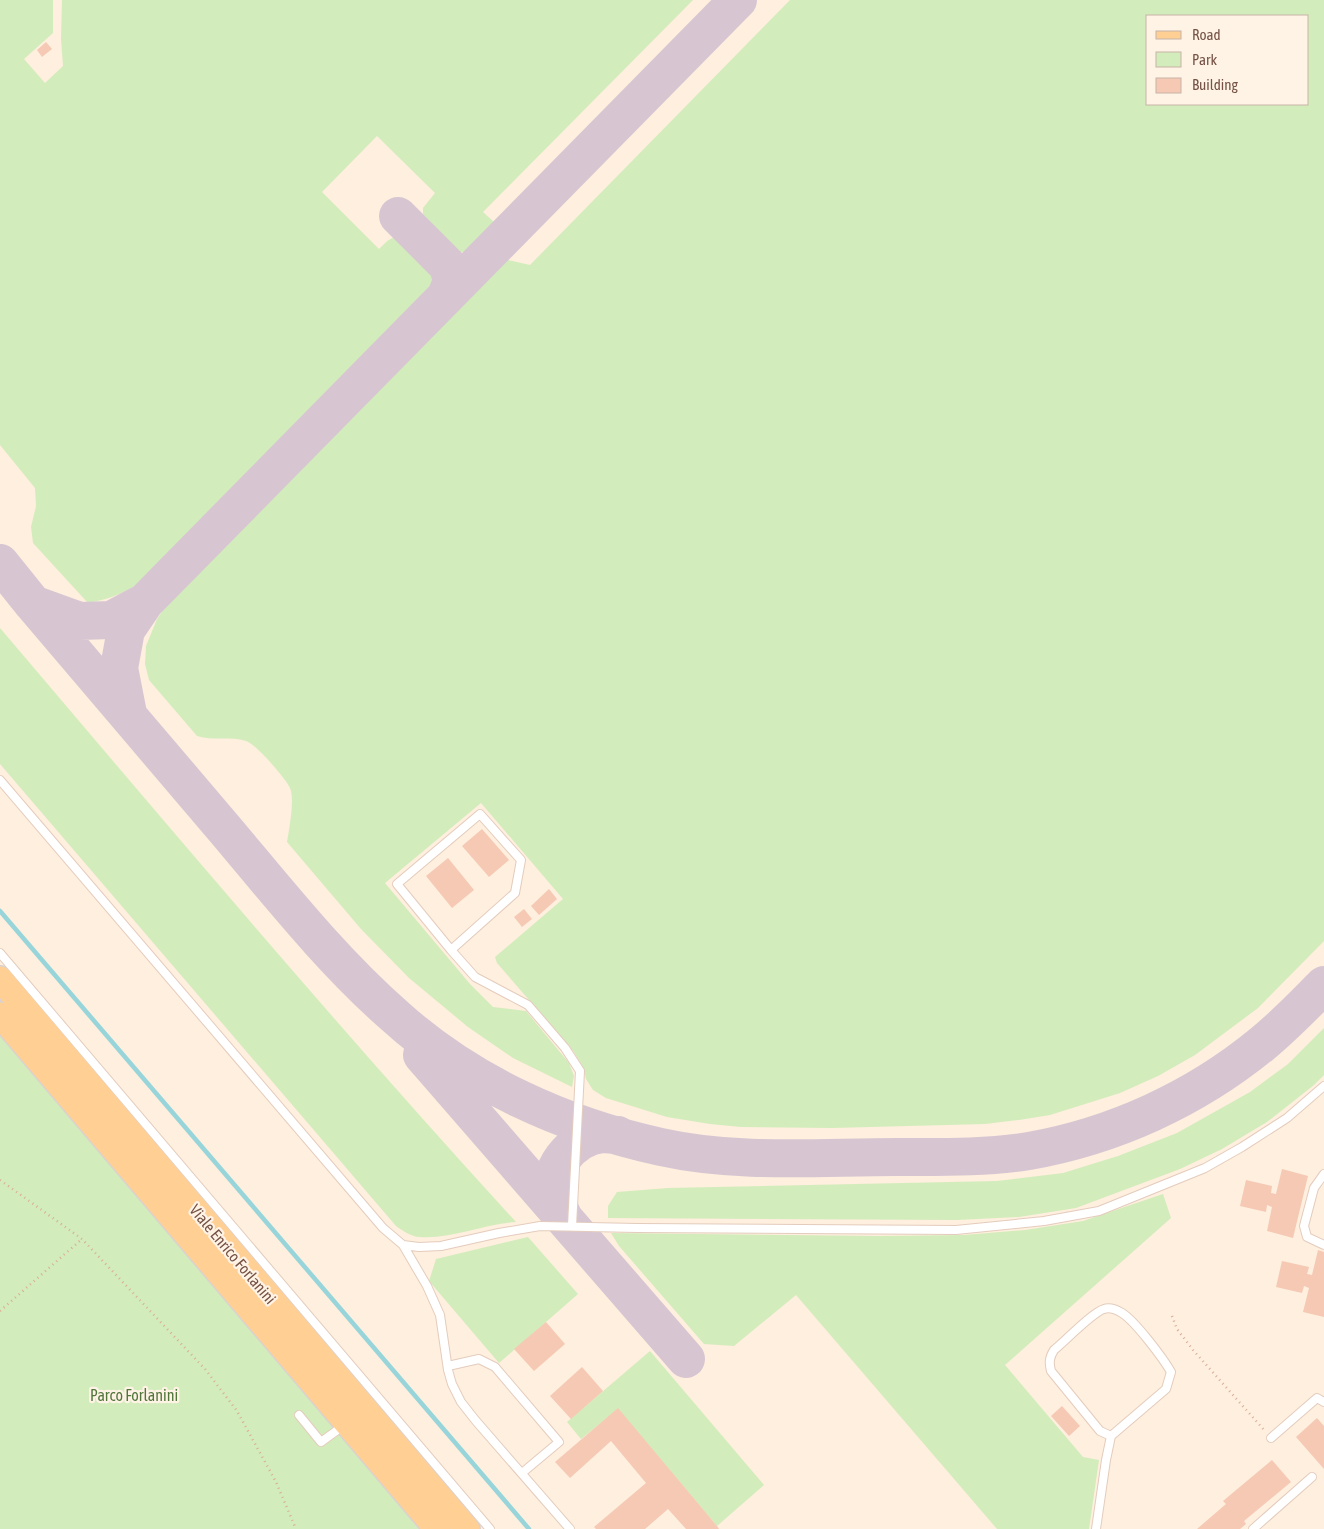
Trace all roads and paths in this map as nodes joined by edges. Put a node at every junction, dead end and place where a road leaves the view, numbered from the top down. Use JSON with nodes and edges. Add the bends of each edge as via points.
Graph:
{"nodes":[{"id":1,"x":0,"y":780,"type":"edge"},
{"id":2,"x":451,"y":950,"type":"junction"},
{"id":3,"x":0,"y":953,"type":"edge"},
{"id":4,"x":0,"y":979,"type":"edge"},
{"id":5,"x":0,"y":1015,"type":"edge"},
{"id":6,"x":1324,"y":1086,"type":"edge"},
{"id":7,"x":1324,"y":1174,"type":"edge"},
{"id":8,"x":0,"y":1180,"type":"edge"},
{"id":9,"x":572,"y":1226,"type":"junction"},
{"id":10,"x":82,"y":1238,"type":"junction"},
{"id":11,"x":403,"y":1245,"type":"junction"},
{"id":12,"x":1324,"y":1245,"type":"edge"},
{"id":13,"x":0,"y":1311,"type":"edge"},
{"id":14,"x":1172,"y":1316,"type":"dead end"},
{"id":15,"x":448,"y":1366,"type":"junction"},
{"id":16,"x":1324,"y":1402,"type":"edge"},
{"id":17,"x":299,"y":1415,"type":"dead end"},
{"id":18,"x":347,"y":1423,"type":"junction"},
{"id":19,"x":1111,"y":1436,"type":"junction"},
{"id":20,"x":1271,"y":1438,"type":"joint"},
{"id":21,"x":522,"y":1473,"type":"junction"},
{"id":22,"x":1312,"y":1478,"type":"dead end"},
{"id":23,"x":296,"y":1529,"type":"edge"},
{"id":24,"x":437,"y":1529,"type":"edge"},
{"id":25,"x":467,"y":1529,"type":"edge"},
{"id":26,"x":490,"y":1529,"type":"edge"},
{"id":27,"x":570,"y":1529,"type":"edge"},
{"id":28,"x":1096,"y":1529,"type":"edge"},
{"id":29,"x":1253,"y":1529,"type":"edge"}],
"edges":[{"from":1,"to":11,"type":"lane","via":[[383,1228]]},
{"from":2,"to":2,"type":"lane","via":[[515,893],[521,860],[480,814],[397,884]]},
{"from":2,"to":9,"type":"lane","via":[[474,977],[528,1005],[580,1071]]},
{"from":3,"to":26,"type":"lane"},
{"from":4,"to":25,"type":"main road","name":"Viale Enrico Forlanini"},
{"from":5,"to":18,"type":"main road","name":"Viale Enrico Forlanini"},
{"from":6,"to":9,"type":"lane","via":[[1286,1118],[1205,1168],[1099,1211],[1044,1221],[956,1230]]},
{"from":7,"to":12,"type":"lane","via":[[1314,1188],[1304,1226],[1307,1238]]},
{"from":8,"to":10,"type":"path"},
{"from":9,"to":11,"type":"lane","via":[[540,1226],[441,1246]]},
{"from":10,"to":13,"type":"path"},
{"from":10,"to":23,"type":"path","via":[[205,1369],[237,1411],[276,1482]]},
{"from":11,"to":15,"type":"lane","via":[[440,1315]]},
{"from":14,"to":20,"type":"path","via":[[1177,1329],[1193,1350]]},
{"from":15,"to":21,"type":"lane","via":[[461,1402]]},
{"from":15,"to":21,"type":"lane","via":[[479,1359],[495,1367],[559,1442]]},
{"from":16,"to":20,"type":"lane","via":[[1316,1398]]},
{"from":17,"to":18,"type":"lane","via":[[321,1442]]},
{"from":18,"to":24,"type":"main road","name":"Viale Enrico Forlanini"},
{"from":19,"to":19,"type":"lane","via":[[1166,1389],[1171,1372],[1129,1318],[1113,1309],[1103,1309],[1054,1350],[1049,1365],[1100,1431]]},
{"from":19,"to":28,"type":"lane"},
{"from":21,"to":27,"type":"lane"},
{"from":22,"to":29,"type":"lane"}]}
